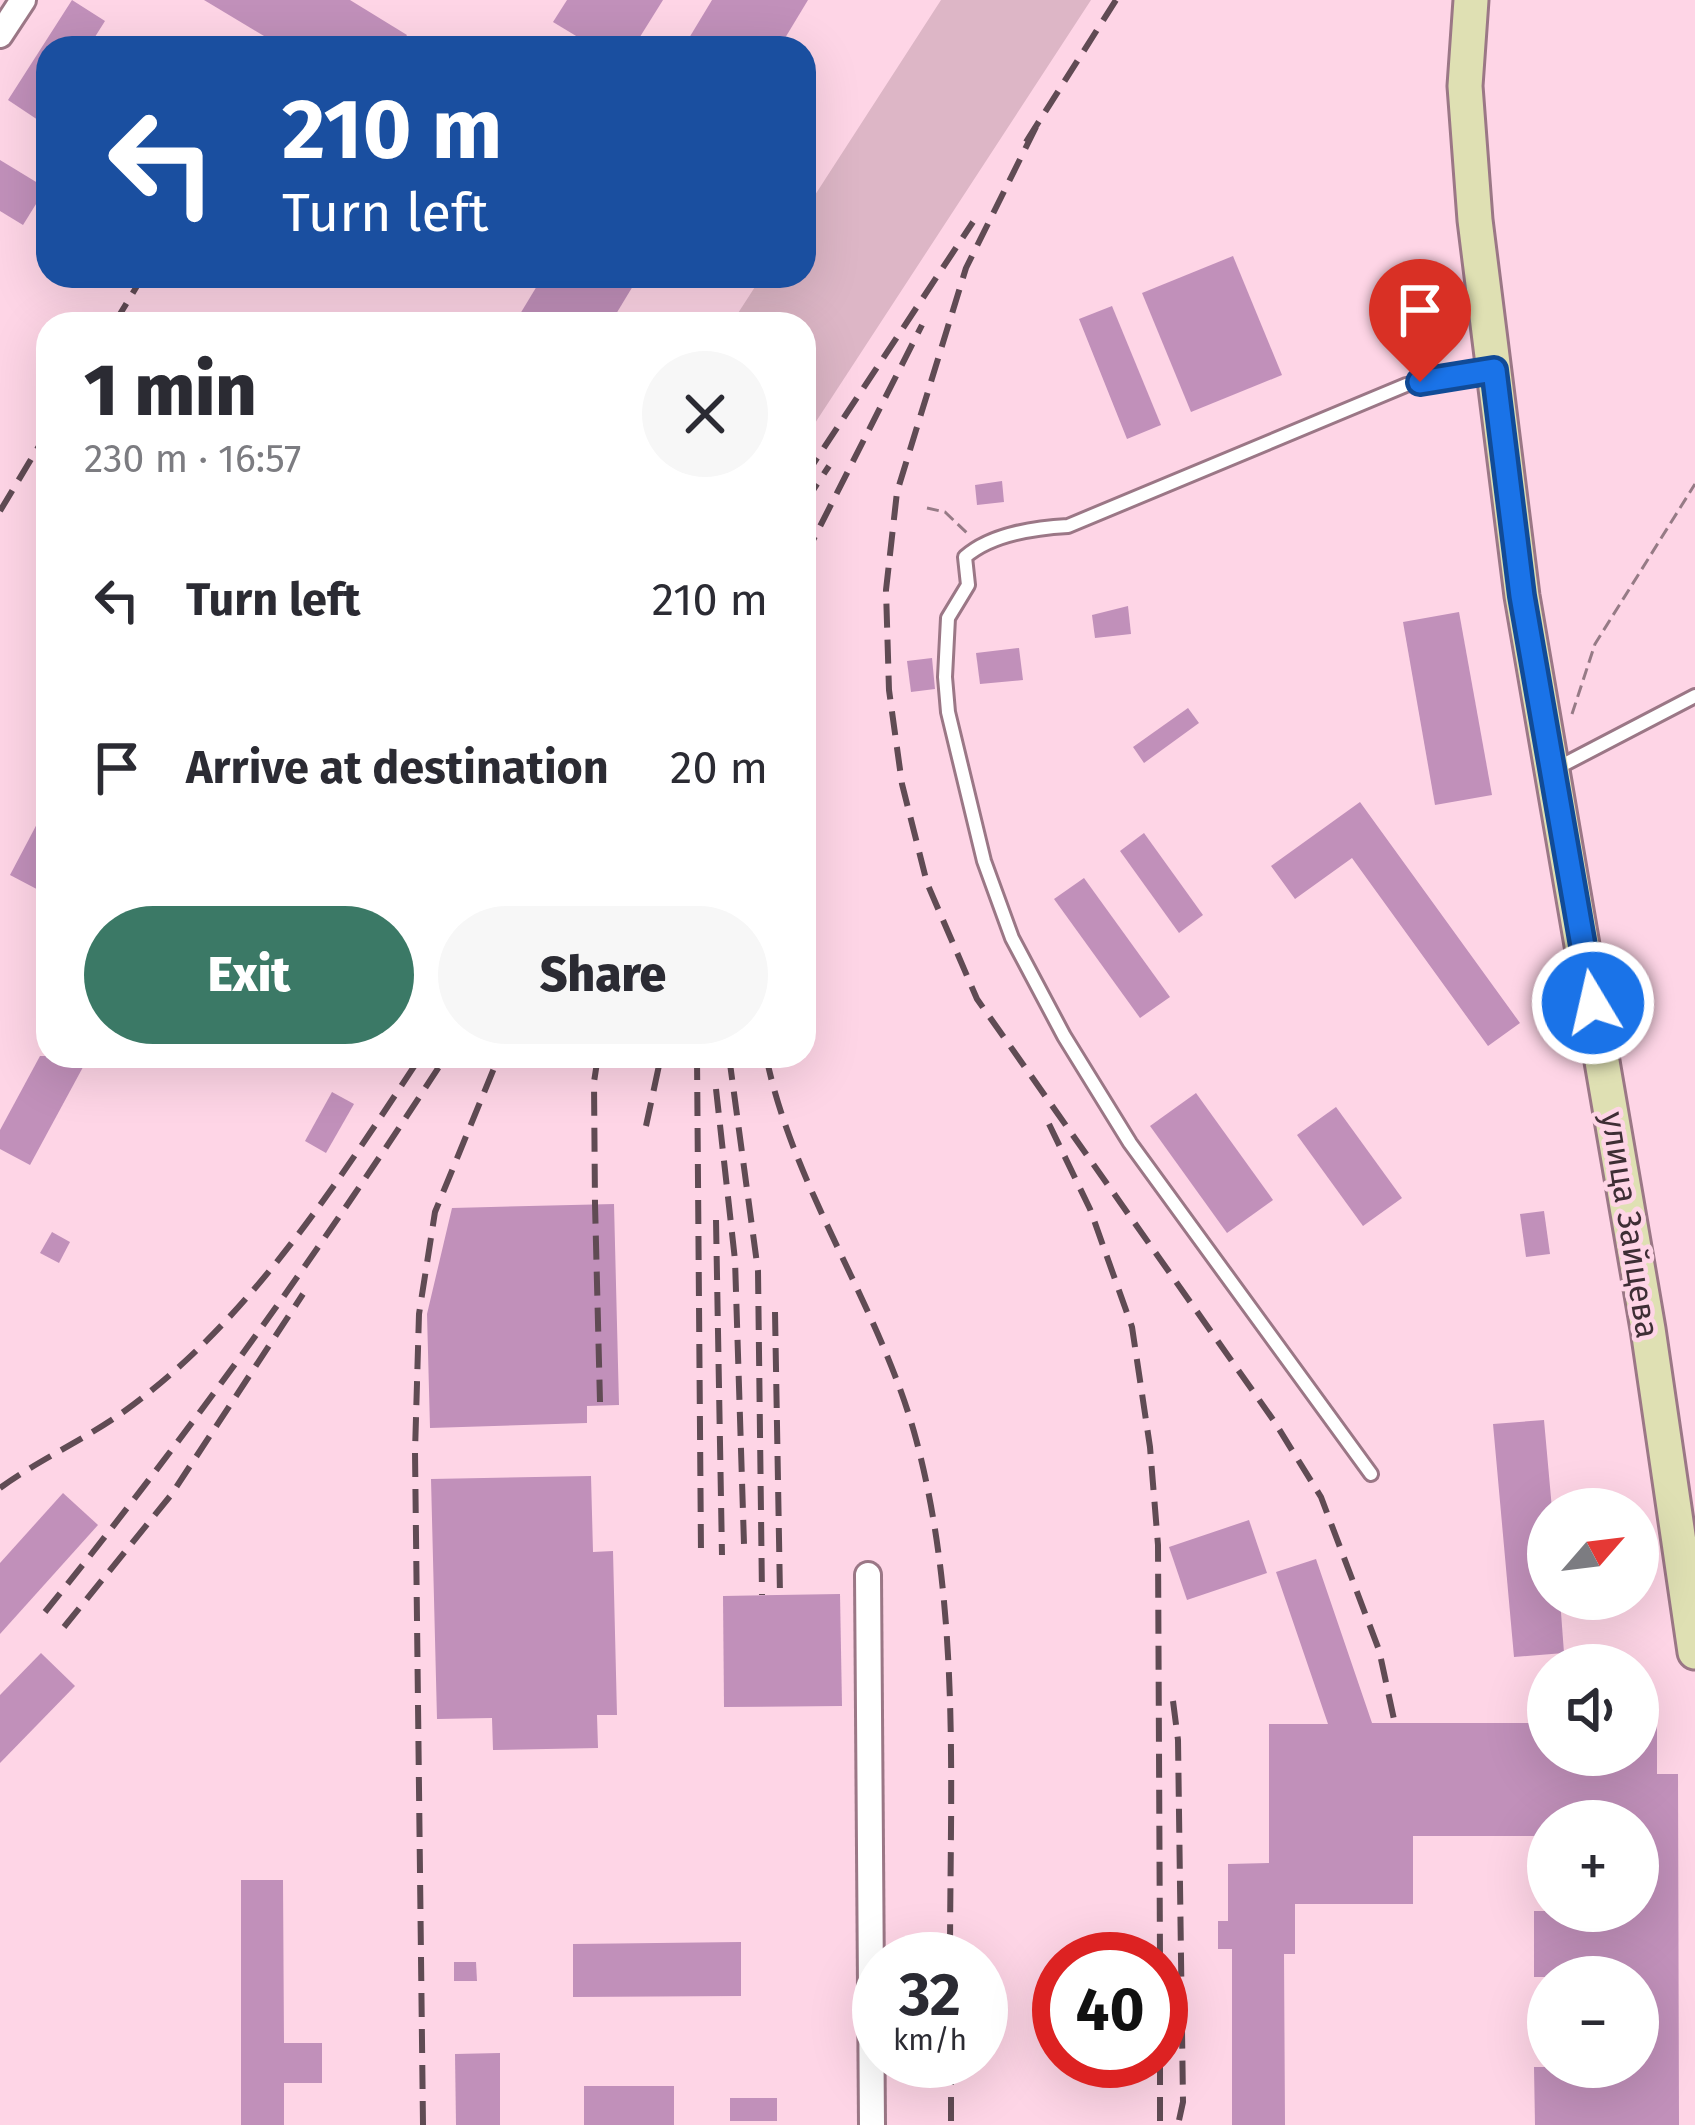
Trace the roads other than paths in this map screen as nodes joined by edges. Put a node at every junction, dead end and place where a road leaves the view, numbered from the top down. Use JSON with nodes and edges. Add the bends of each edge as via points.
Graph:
{"nodes":[{"id":1,"x":23,"y":0,"type":"edge"},
{"id":2,"x":1471,"y":0,"type":"edge"},
{"id":3,"x":0,"y":35,"type":"edge"},
{"id":4,"x":1494,"y":370,"type":"junction"},
{"id":5,"x":1695,"y":696,"type":"edge"},
{"id":6,"x":1554,"y":770,"type":"junction"},
{"id":7,"x":1371,"y":1474,"type":"dead end"},
{"id":8,"x":868,"y":1575,"type":"dead end"},
{"id":9,"x":1695,"y":1652,"type":"edge"},
{"id":10,"x":872,"y":2125,"type":"edge"}],
"edges":[{"from":1,"to":3,"type":"street"},
{"from":2,"to":4,"type":"street","name":"улица Зайцева","via":[[1465,86]]},
{"from":4,"to":6,"type":"street","name":"улица Зайцева"},
{"from":4,"to":7,"type":"lane","via":[[1406,386],[1068,526],[979,544],[965,557],[968,585],[948,618],[948,712],[1012,938],[1130,1143]]},
{"from":5,"to":6,"type":"lane"},
{"from":6,"to":9,"type":"street","name":"улица Зайцева"},
{"from":8,"to":10,"type":"street"}]}
